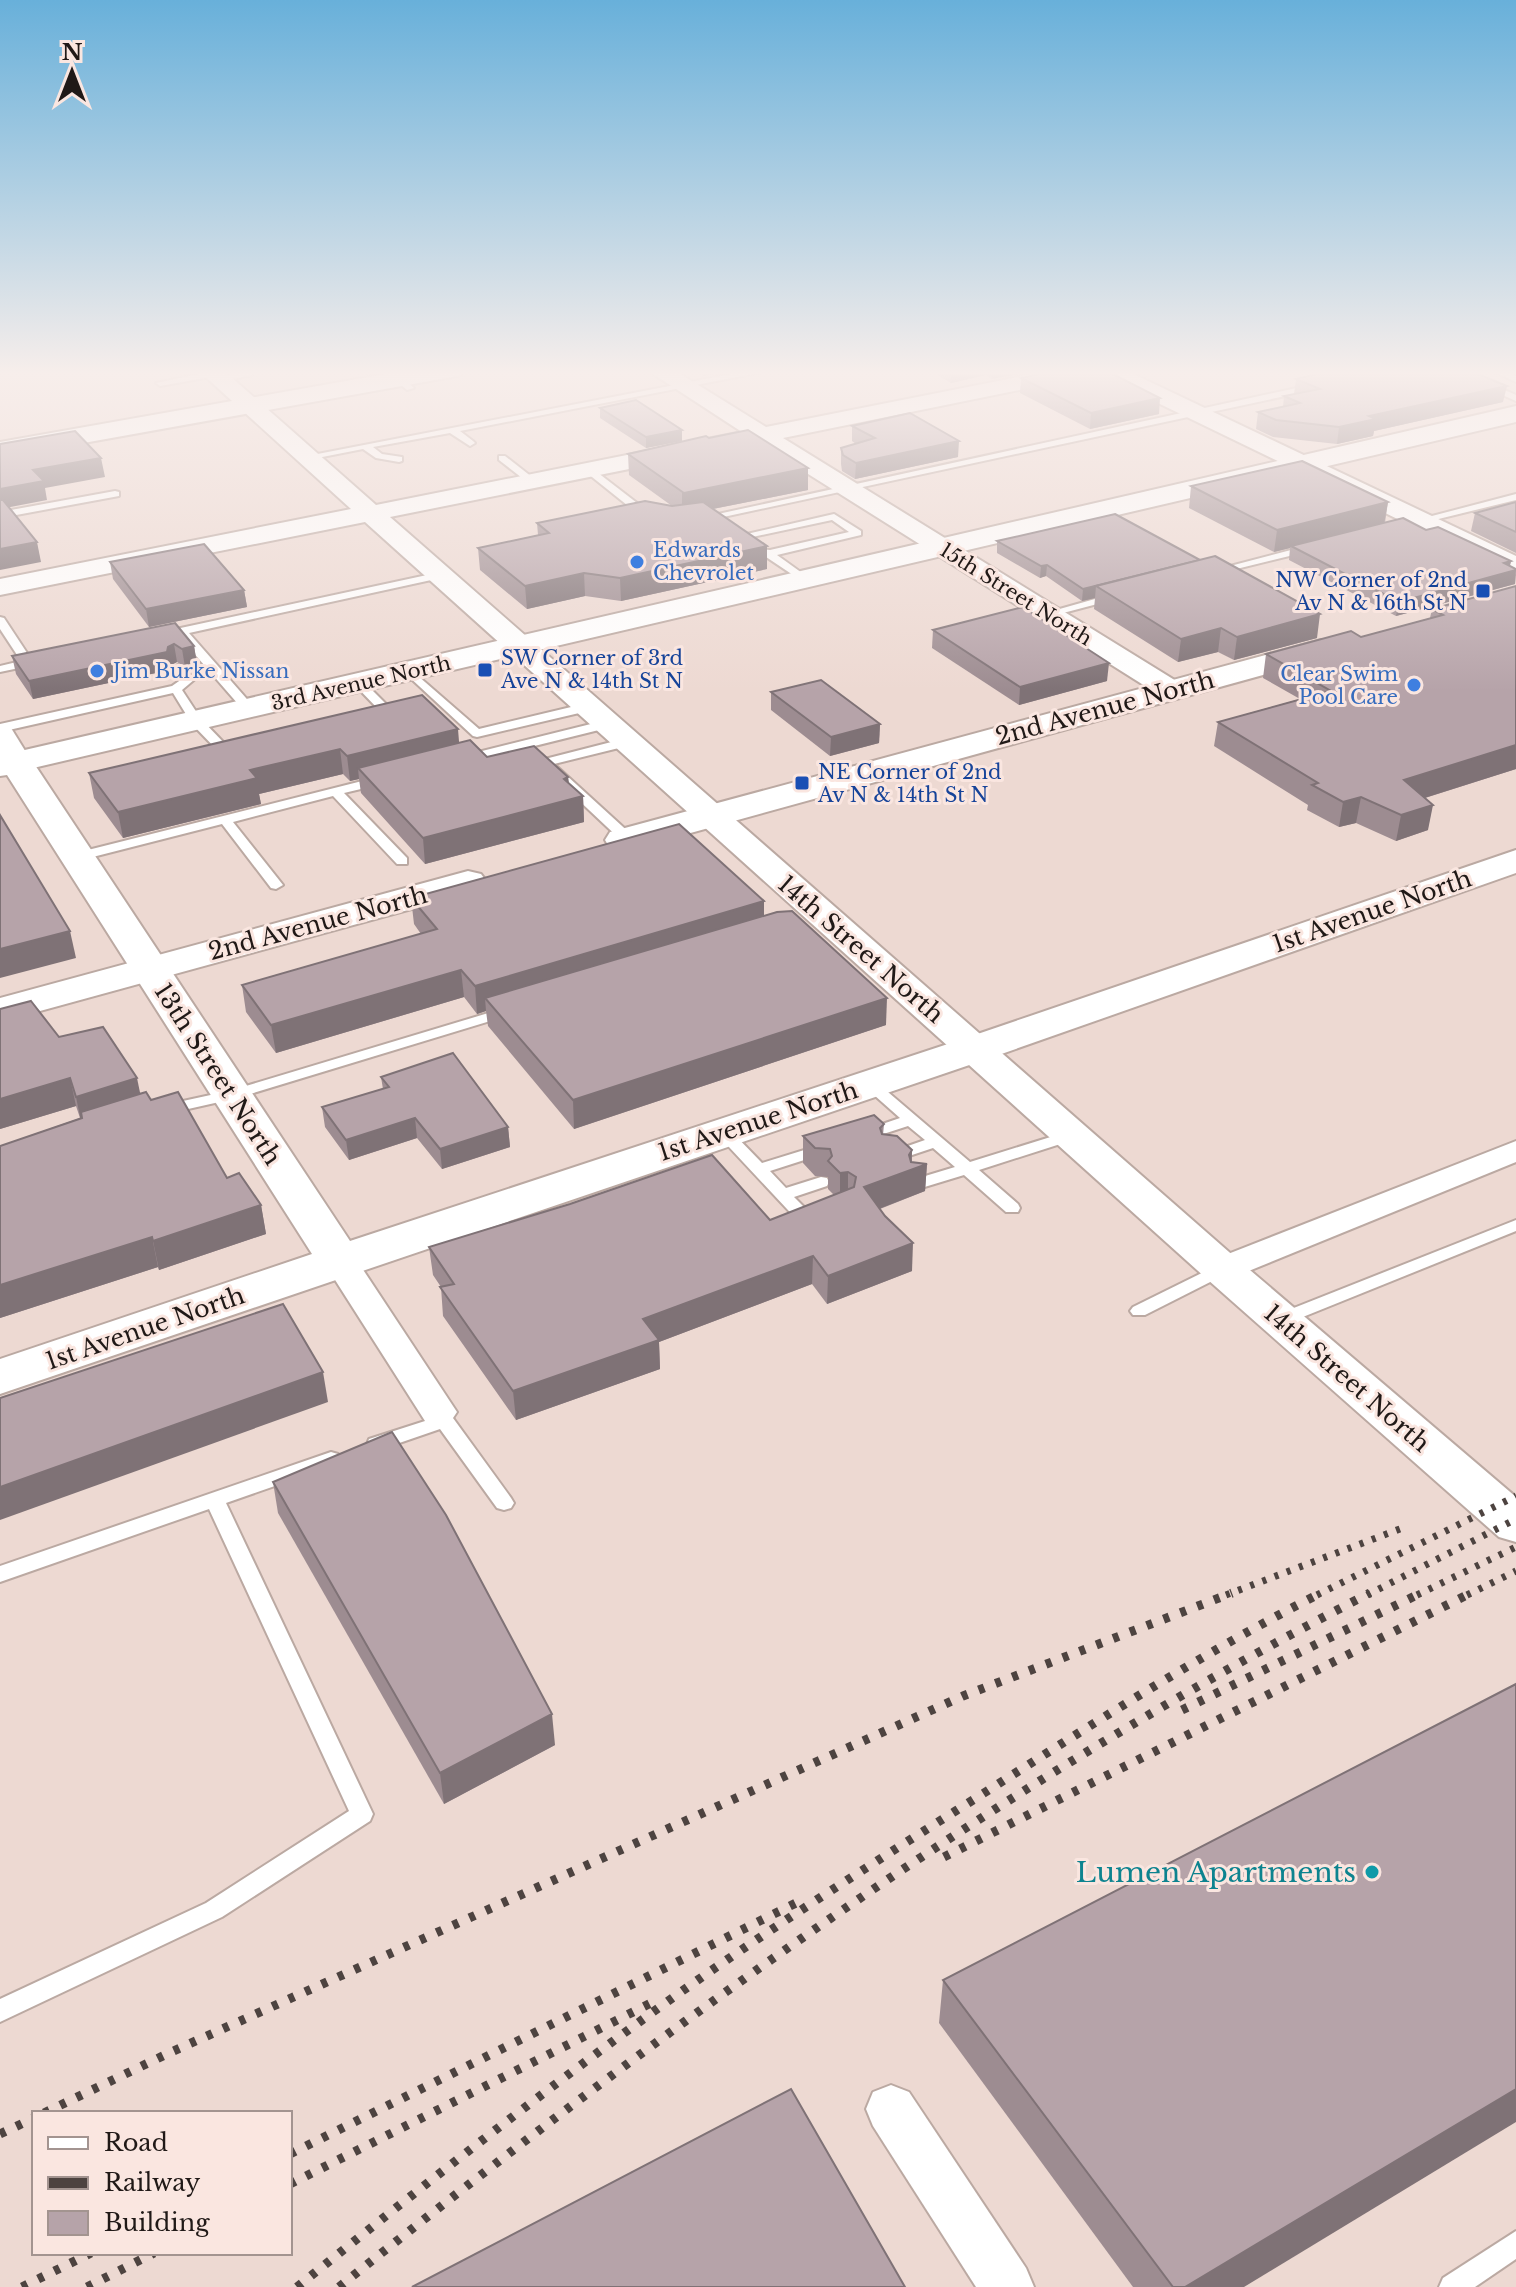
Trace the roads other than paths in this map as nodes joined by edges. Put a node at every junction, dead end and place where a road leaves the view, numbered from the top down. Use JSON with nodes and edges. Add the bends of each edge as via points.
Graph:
{"nodes":[{"id":1,"x":330,"y":477,"type":"edge"},
{"id":2,"x":526,"y":477,"type":"edge"},
{"id":3,"x":563,"y":477,"type":"edge"},
{"id":4,"x":597,"y":477,"type":"edge"},
{"id":5,"x":828,"y":477,"type":"edge"},
{"id":6,"x":895,"y":477,"type":"edge"},
{"id":7,"x":1247,"y":477,"type":"edge"},
{"id":8,"x":1325,"y":477,"type":"edge"},
{"id":9,"x":534,"y":483,"type":"junction"},
{"id":10,"x":845,"y":487,"type":"junction"},
{"id":11,"x":115,"y":494,"type":"dead end"},
{"id":12,"x":1516,"y":497,"type":"edge"},
{"id":13,"x":0,"y":515,"type":"edge"},
{"id":14,"x":374,"y":515,"type":"junction"},
{"id":15,"x":662,"y":520,"type":"edge"},
{"id":16,"x":684,"y":521,"type":"edge"},
{"id":17,"x":1409,"y":524,"type":"junction"},
{"id":18,"x":1320,"y":545,"type":"edge"},
{"id":19,"x":942,"y":548,"type":"junction"},
{"id":20,"x":768,"y":554,"type":"junction"},
{"id":21,"x":1516,"y":566,"type":"edge"},
{"id":22,"x":441,"y":575,"type":"junction"},
{"id":23,"x":1199,"y":576,"type":"edge"},
{"id":24,"x":805,"y":580,"type":"junction"},
{"id":25,"x":0,"y":587,"type":"edge"},
{"id":26,"x":1124,"y":595,"type":"edge"},
{"id":27,"x":1048,"y":614,"type":"junction"},
{"id":28,"x":0,"y":620,"type":"edge"},
{"id":29,"x":181,"y":631,"type":"junction"},
{"id":30,"x":1353,"y":640,"type":"edge"},
{"id":31,"x":152,"y":641,"type":"edge"},
{"id":32,"x":521,"y":646,"type":"junction"},
{"id":33,"x":43,"y":660,"type":"edge"},
{"id":34,"x":28,"y":663,"type":"junction"},
{"id":35,"x":178,"y":668,"type":"edge"},
{"id":36,"x":0,"y":669,"type":"edge"},
{"id":37,"x":410,"y":672,"type":"junction"},
{"id":38,"x":359,"y":683,"type":"junction"},
{"id":39,"x":176,"y":689,"type":"junction"},
{"id":40,"x":1171,"y":690,"type":"junction"},
{"id":41,"x":249,"y":709,"type":"junction"},
{"id":42,"x":357,"y":719,"type":"edge"},
{"id":43,"x":196,"y":721,"type":"junction"},
{"id":44,"x":607,"y":724,"type":"junction"},
{"id":45,"x":254,"y":743,"type":"edge"},
{"id":46,"x":4,"y":748,"type":"edge"},
{"id":47,"x":453,"y":762,"type":"edge"},
{"id":48,"x":395,"y":777,"type":"edge"},
{"id":49,"x":336,"y":792,"type":"junction"},
{"id":50,"x":710,"y":816,"type":"junction"},
{"id":51,"x":225,"y":820,"type":"junction"},
{"id":52,"x":612,"y":843,"type":"joint"},
{"id":53,"x":77,"y":857,"type":"junction"},
{"id":54,"x":402,"y":861,"type":"dead end"},
{"id":55,"x":1516,"y":861,"type":"edge"},
{"id":56,"x":505,"y":872,"type":"edge"},
{"id":57,"x":276,"y":885,"type":"dead end"},
{"id":58,"x":150,"y":969,"type":"junction"},
{"id":59,"x":514,"y":1009,"type":"edge"},
{"id":60,"x":0,"y":1010,"type":"edge"},
{"id":61,"x":975,"y":1049,"type":"junction"},
{"id":62,"x":870,"y":1084,"type":"junction"},
{"id":63,"x":232,"y":1095,"type":"junction"},
{"id":64,"x":151,"y":1112,"type":"edge"},
{"id":65,"x":912,"y":1119,"type":"junction"},
{"id":66,"x":723,"y":1132,"type":"junction"},
{"id":67,"x":1073,"y":1135,"type":"junction"},
{"id":68,"x":937,"y":1141,"type":"junction"},
{"id":69,"x":1516,"y":1151,"type":"edge"},
{"id":70,"x":889,"y":1157,"type":"edge"},
{"id":71,"x":968,"y":1168,"type":"junction"},
{"id":72,"x":757,"y":1170,"type":"junction"},
{"id":73,"x":821,"y":1182,"type":"dead end"},
{"id":74,"x":918,"y":1184,"type":"edge"},
{"id":75,"x":782,"y":1195,"type":"junction"},
{"id":76,"x":1012,"y":1208,"type":"dead end"},
{"id":77,"x":833,"y":1212,"type":"edge"},
{"id":78,"x":1516,"y":1225,"type":"edge"},
{"id":79,"x":340,"y":1261,"type":"junction"},
{"id":80,"x":1222,"y":1269,"type":"junction"},
{"id":81,"x":1139,"y":1311,"type":"dead end"},
{"id":82,"x":1281,"y":1320,"type":"junction"},
{"id":83,"x":0,"y":1377,"type":"edge"},
{"id":84,"x":438,"y":1412,"type":"junction"},
{"id":85,"x":214,"y":1498,"type":"junction"},
{"id":86,"x":504,"y":1503,"type":"dead end"},
{"id":87,"x":1516,"y":1524,"type":"edge"},
{"id":88,"x":0,"y":1574,"type":"edge"},
{"id":89,"x":0,"y":2011,"type":"edge"},
{"id":90,"x":891,"y":2109,"type":"dead end"},
{"id":91,"x":1516,"y":2244,"type":"edge"},
{"id":92,"x":1007,"y":2287,"type":"edge"},
{"id":93,"x":1452,"y":2287,"type":"edge"}],
"edges":[{"from":1,"to":14,"type":"street","name":"14th Street North"},
{"from":2,"to":9,"type":"lane"},
{"from":3,"to":9,"type":"street"},
{"from":4,"to":15,"type":"lane","via":[[651,518]]},
{"from":5,"to":10,"type":"street","name":"15th Street North"},
{"from":6,"to":10,"type":"lane"},
{"from":7,"to":19,"type":"main road","name":"3rd Avenue North"},
{"from":8,"to":17,"type":"street"},
{"from":9,"to":14,"type":"street"},
{"from":10,"to":16,"type":"lane"},
{"from":10,"to":19,"type":"street","name":"15th Street North"},
{"from":11,"to":13,"type":"lane"},
{"from":12,"to":17,"type":"lane"},
{"from":14,"to":22,"type":"street","name":"14th Street North"},
{"from":14,"to":25,"type":"street"},
{"from":17,"to":21,"type":"street"},
{"from":18,"to":23,"type":"lane"},
{"from":19,"to":24,"type":"main road","name":"3rd Avenue North"},
{"from":19,"to":27,"type":"street","name":"15th Street North"},
{"from":20,"to":20,"type":"lane","via":[[743,536],[834,517],[857,533]]},
{"from":20,"to":24,"type":"lane"},
{"from":22,"to":29,"type":"lane"},
{"from":22,"to":32,"type":"street","name":"14th Street North"},
{"from":24,"to":32,"type":"main road","name":"3rd Avenue North"},
{"from":26,"to":27,"type":"lane"},
{"from":27,"to":40,"type":"street","name":"15th Street North"},
{"from":28,"to":34,"type":"lane"},
{"from":29,"to":31,"type":"lane"},
{"from":29,"to":41,"type":"lane"},
{"from":30,"to":40,"type":"main road","name":"2nd Avenue North"},
{"from":32,"to":37,"type":"main road","name":"3rd Avenue North"},
{"from":32,"to":44,"type":"street","name":"14th Street North"},
{"from":33,"to":34,"type":"lane"},
{"from":34,"to":36,"type":"lane"},
{"from":35,"to":39,"type":"lane","via":[[189,679]]},
{"from":37,"to":38,"type":"main road","name":"3rd Avenue North"},
{"from":37,"to":44,"type":"lane","via":[[477,733]]},
{"from":38,"to":41,"type":"main road","name":"3rd Avenue North"},
{"from":38,"to":42,"type":"lane","via":[[387,712]]},
{"from":39,"to":43,"type":"lane"},
{"from":39,"to":46,"type":"lane"},
{"from":40,"to":50,"type":"main road","name":"2nd Avenue North"},
{"from":41,"to":43,"type":"main road","name":"3rd Avenue North"},
{"from":43,"to":45,"type":"lane","via":[[224,750]]},
{"from":43,"to":46,"type":"main road","name":"3rd Avenue North"},
{"from":44,"to":47,"type":"lane"},
{"from":44,"to":50,"type":"street","name":"14th Street North"},
{"from":44,"to":52,"type":"lane","via":[[545,763]]},
{"from":46,"to":53,"type":"main road","name":"13th Street North"},
{"from":48,"to":49,"type":"lane"},
{"from":49,"to":51,"type":"lane"},
{"from":49,"to":54,"type":"lane"},
{"from":50,"to":52,"type":"main road","name":"2nd Avenue North"},
{"from":50,"to":61,"type":"street","name":"14th Street North","via":[[819,919]]},
{"from":51,"to":53,"type":"lane"},
{"from":51,"to":57,"type":"lane"},
{"from":53,"to":58,"type":"main road","name":"13th Street North"},
{"from":55,"to":61,"type":"main road","name":"1st Avenue North"},
{"from":56,"to":58,"type":"main road","name":"2nd Avenue North"},
{"from":58,"to":60,"type":"main road","name":"2nd Avenue North"},
{"from":58,"to":63,"type":"main road","name":"13th Street North"},
{"from":59,"to":63,"type":"lane"},
{"from":61,"to":62,"type":"main road","name":"1st Avenue North"},
{"from":61,"to":67,"type":"street","name":"14th Street North"},
{"from":62,"to":65,"type":"lane"},
{"from":62,"to":66,"type":"main road","name":"1st Avenue North"},
{"from":63,"to":64,"type":"lane"},
{"from":63,"to":79,"type":"main road","name":"13th Street North"},
{"from":65,"to":68,"type":"lane"},
{"from":65,"to":72,"type":"lane"},
{"from":66,"to":72,"type":"lane"},
{"from":66,"to":79,"type":"main road","name":"1st Avenue North"},
{"from":67,"to":71,"type":"lane"},
{"from":67,"to":80,"type":"street","name":"14th Street North"},
{"from":68,"to":70,"type":"lane"},
{"from":68,"to":71,"type":"lane"},
{"from":69,"to":80,"type":"street"},
{"from":71,"to":74,"type":"lane"},
{"from":71,"to":76,"type":"lane"},
{"from":72,"to":75,"type":"lane"},
{"from":73,"to":75,"type":"lane"},
{"from":75,"to":77,"type":"lane","via":[[807,1220]]},
{"from":78,"to":82,"type":"lane"},
{"from":79,"to":83,"type":"main road","name":"1st Avenue North"},
{"from":79,"to":84,"type":"street","name":"13th Street North"},
{"from":80,"to":81,"type":"lane"},
{"from":80,"to":82,"type":"street","name":"14th Street North"},
{"from":82,"to":87,"type":"street","name":"14th Street North"},
{"from":84,"to":85,"type":"lane","via":[[433,1425]]},
{"from":84,"to":86,"type":"lane"},
{"from":85,"to":88,"type":"lane"},
{"from":85,"to":89,"type":"lane","via":[[362,1814],[214,1910]]},
{"from":90,"to":92,"type":"street"},
{"from":91,"to":93,"type":"lane"}]}
